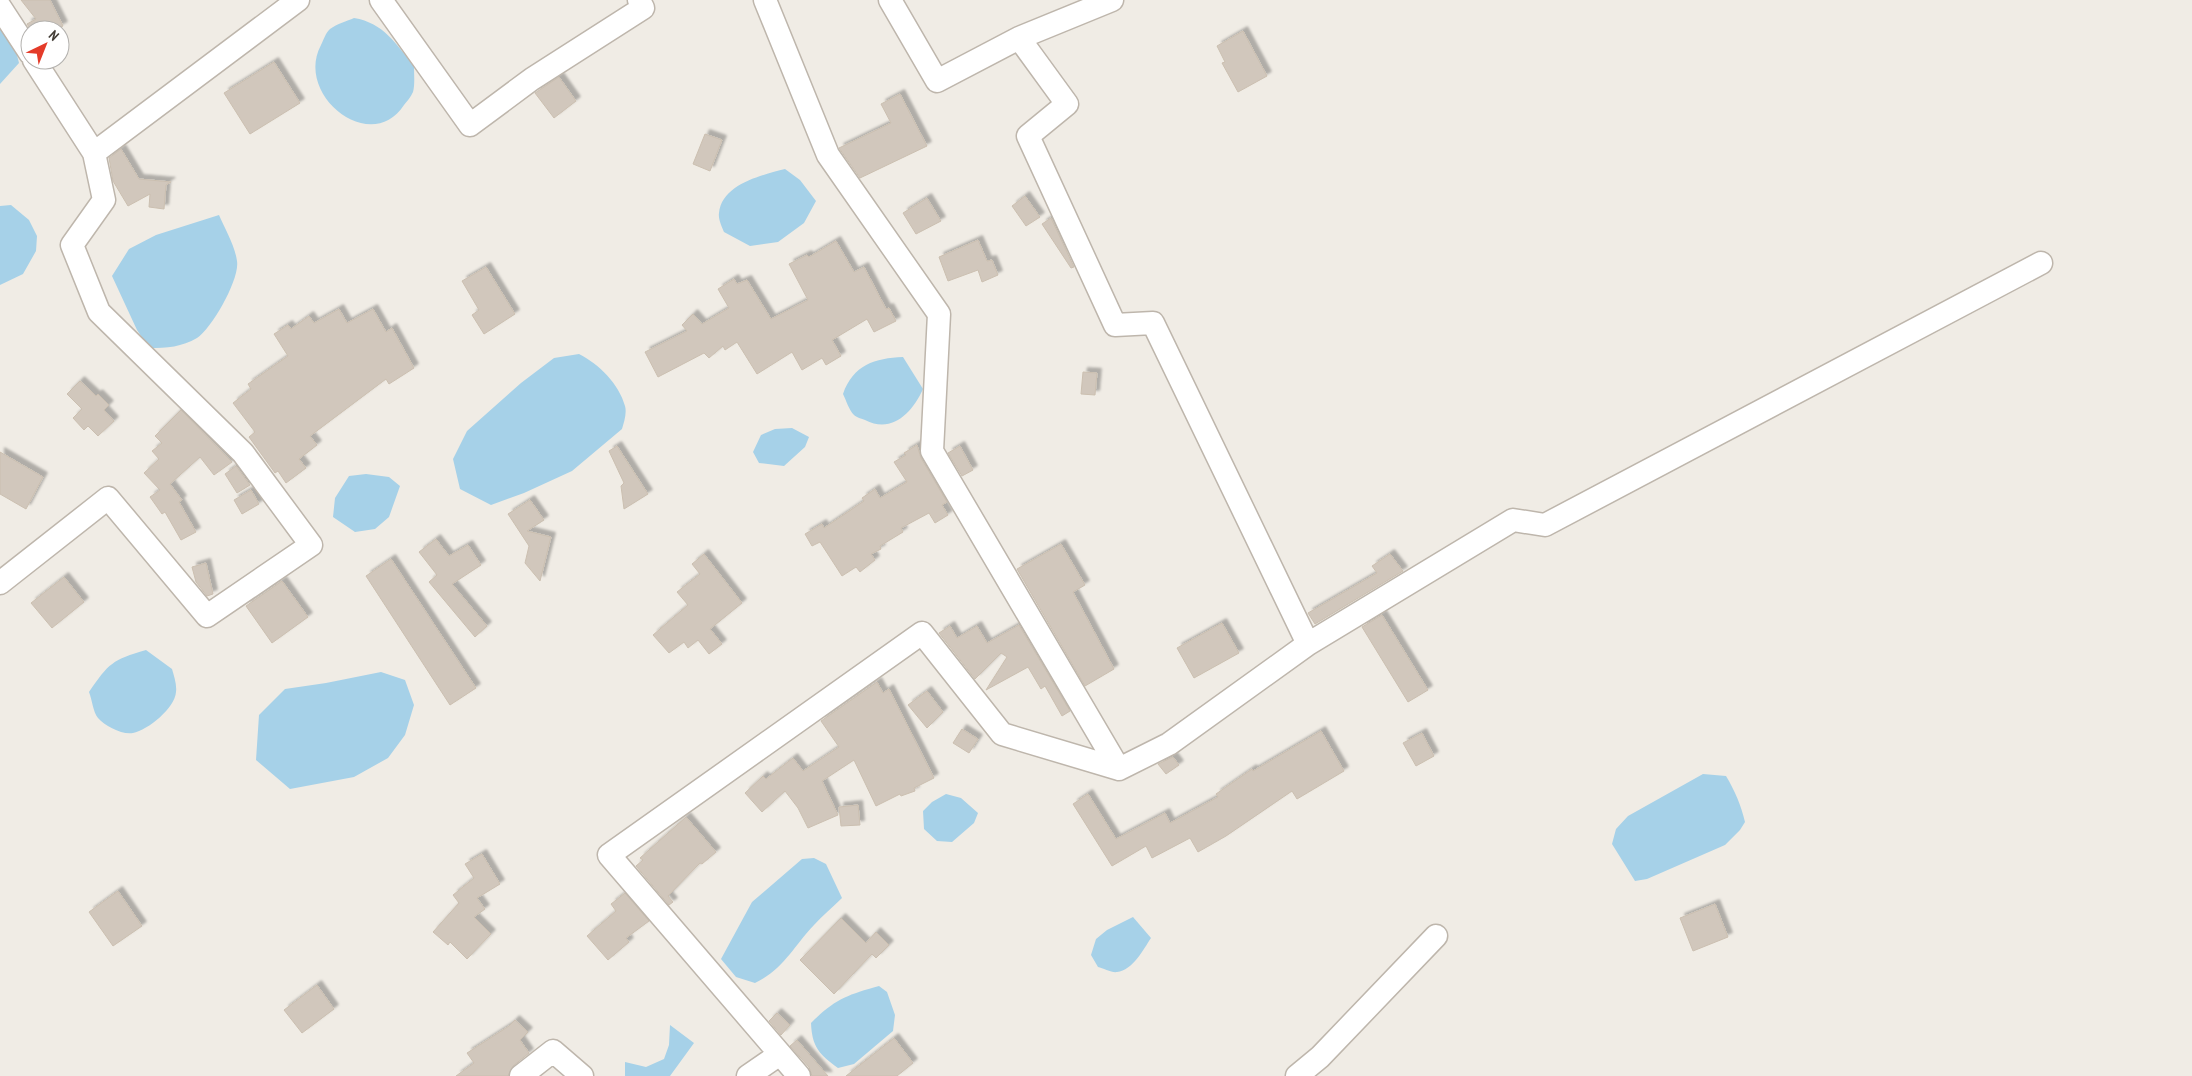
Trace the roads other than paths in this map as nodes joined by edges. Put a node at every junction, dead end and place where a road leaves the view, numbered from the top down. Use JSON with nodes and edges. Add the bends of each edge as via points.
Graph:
{"nodes":[{"id":1,"x":298,"y":0,"type":"edge"},
{"id":2,"x":381,"y":0,"type":"edge"},
{"id":3,"x":639,"y":0,"type":"edge"},
{"id":4,"x":765,"y":0,"type":"edge"},
{"id":5,"x":890,"y":0,"type":"edge"},
{"id":6,"x":1112,"y":0,"type":"edge"},
{"id":7,"x":0,"y":7,"type":"edge"},
{"id":8,"x":20,"y":38,"type":"edge"},
{"id":9,"x":1020,"y":38,"type":"junction"},
{"id":10,"x":40,"y":70,"type":"edge"},
{"id":11,"x":94,"y":153,"type":"junction"},
{"id":12,"x":2041,"y":264,"type":"dead end"},
{"id":13,"x":0,"y":583,"type":"edge"},
{"id":14,"x":1308,"y":644,"type":"junction"},
{"id":15,"x":1119,"y":769,"type":"junction"},
{"id":16,"x":1436,"y":936,"type":"dead end"},
{"id":17,"x":780,"y":1054,"type":"junction"},
{"id":18,"x":521,"y":1076,"type":"edge"},
{"id":19,"x":582,"y":1076,"type":"edge"},
{"id":20,"x":748,"y":1076,"type":"edge"},
{"id":21,"x":799,"y":1076,"type":"edge"},
{"id":22,"x":1297,"y":1076,"type":"edge"}],
"edges":[{"from":1,"to":11,"type":"street"},
{"from":2,"to":3,"type":"street","via":[[470,125],[532,79],[643,8]]},
{"from":4,"to":15,"type":"street","via":[[828,155],[939,314],[932,450]]},
{"from":5,"to":9,"type":"street","via":[[936,81]]},
{"from":6,"to":9,"type":"street"},
{"from":7,"to":8,"type":"street"},
{"from":9,"to":14,"type":"street","via":[[1067,104],[1028,136],[1115,325],[1153,322]]},
{"from":10,"to":11,"type":"street"},
{"from":11,"to":13,"type":"street","via":[[104,200],[72,245],[99,312],[242,453],[311,545],[207,616],[108,498]]},
{"from":12,"to":14,"type":"street","via":[[1545,525],[1513,520]]},
{"from":14,"to":15,"type":"street","via":[[1168,744]]},
{"from":15,"to":17,"type":"street","via":[[1002,734],[922,633],[609,855]]},
{"from":16,"to":22,"type":"street","via":[[1320,1057]]},
{"from":17,"to":20,"type":"street"},
{"from":17,"to":21,"type":"street"},
{"from":18,"to":19,"type":"street","via":[[553,1051]]}]}
